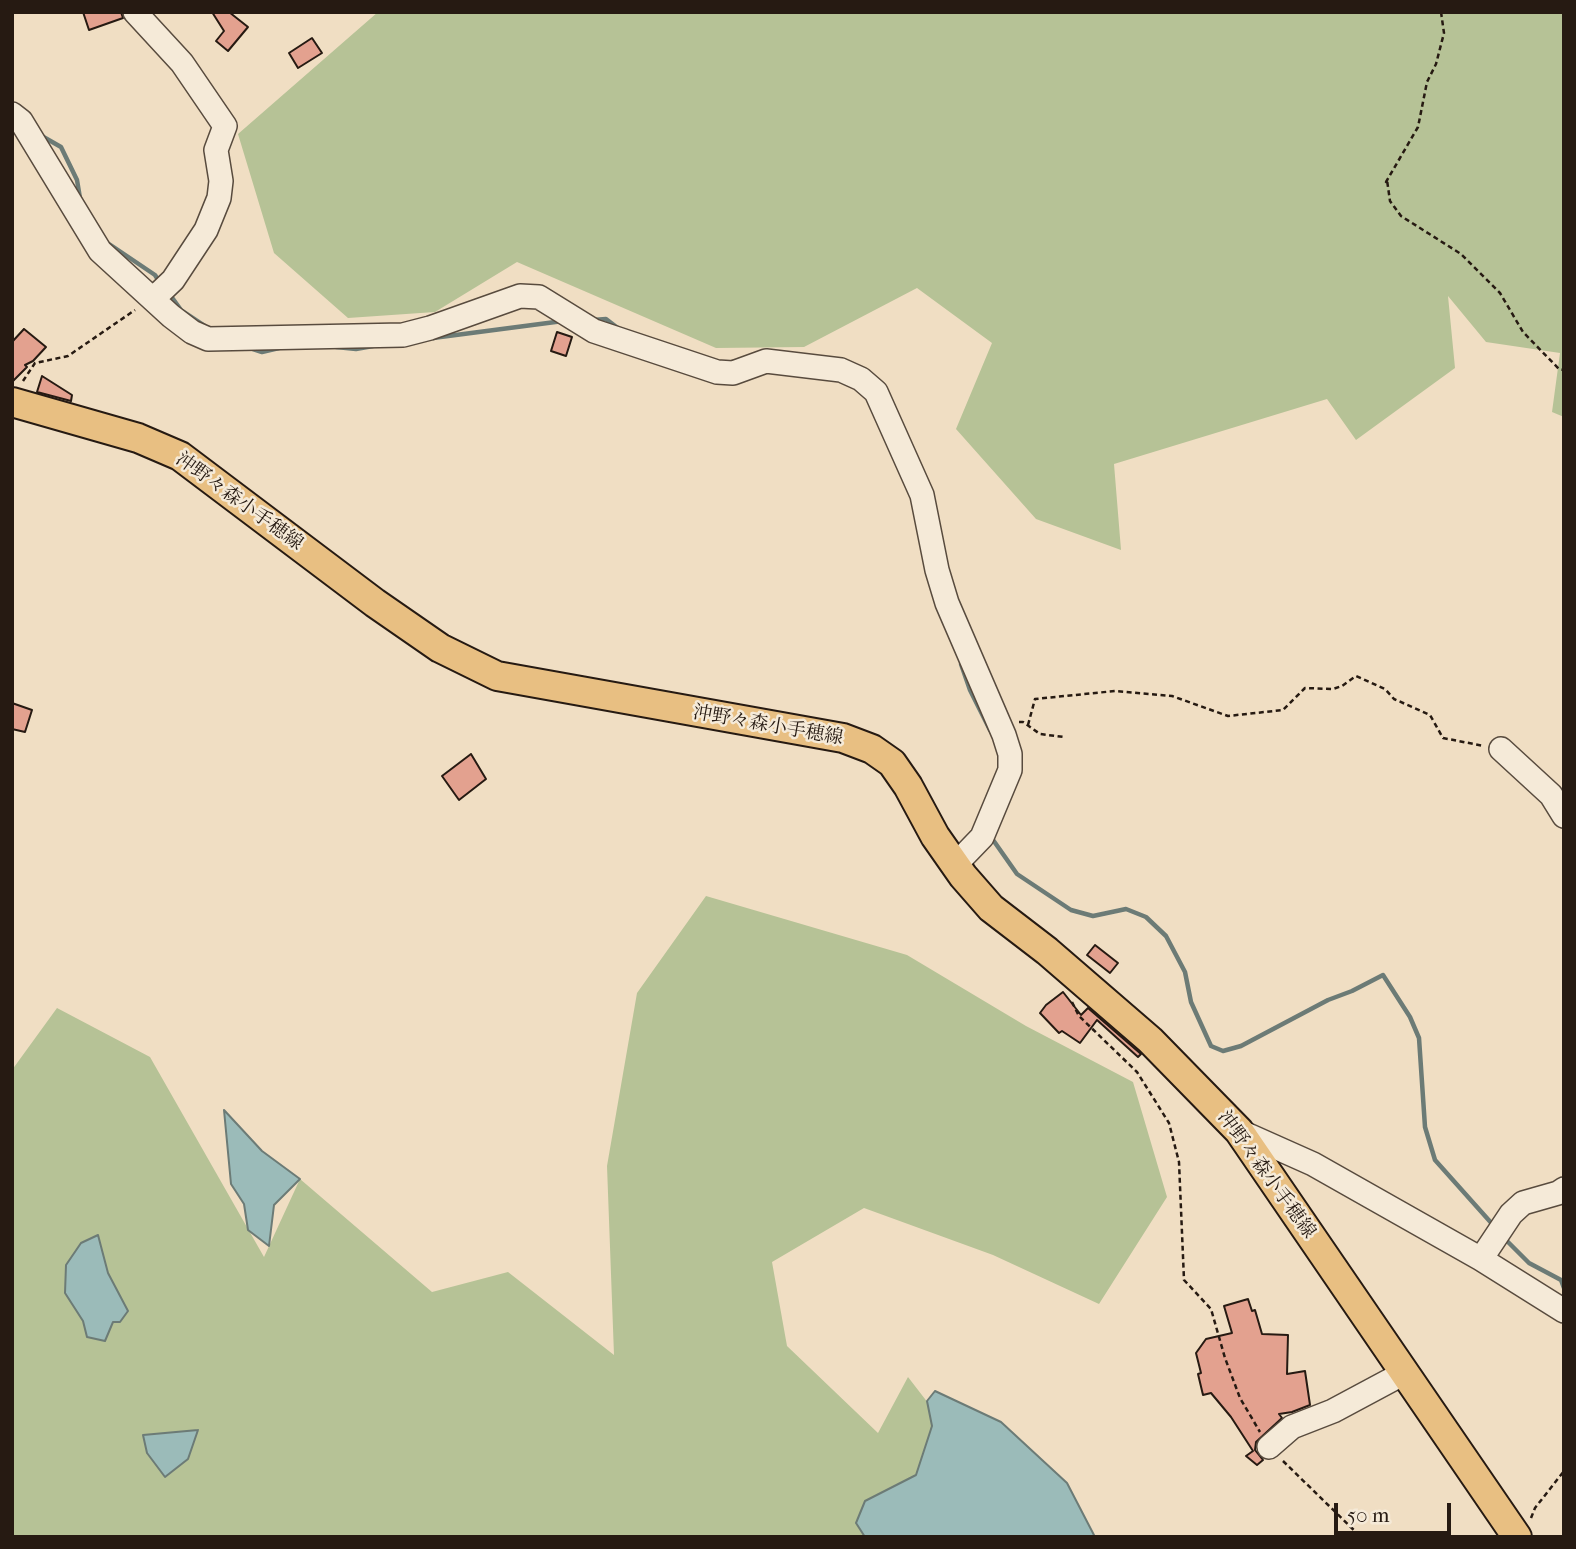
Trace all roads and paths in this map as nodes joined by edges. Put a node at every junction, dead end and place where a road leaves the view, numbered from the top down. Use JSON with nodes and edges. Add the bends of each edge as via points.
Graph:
{"nodes":[{"id":1,"x":135,"y":12,"type":"edge"},
{"id":2,"x":1441,"y":12,"type":"edge"},
{"id":3,"x":12,"y":114,"type":"edge"},
{"id":4,"x":153,"y":299,"type":"junction"},
{"id":5,"x":1564,"y":370,"type":"edge"},
{"id":6,"x":18,"y":392,"type":"edge"},
{"id":7,"x":998,"y":721,"type":"junction"},
{"id":8,"x":1028,"y":726,"type":"junction"},
{"id":9,"x":1064,"y":737,"type":"dead end"},
{"id":10,"x":1500,"y":750,"type":"joint"},
{"id":11,"x":1564,"y":816,"type":"edge"},
{"id":12,"x":955,"y":865,"type":"junction"},
{"id":13,"x":1061,"y":963,"type":"junction"},
{"id":14,"x":1239,"y":1131,"type":"junction"},
{"id":15,"x":1564,"y":1189,"type":"edge"},
{"id":16,"x":1481,"y":1259,"type":"junction"},
{"id":17,"x":1564,"y":1311,"type":"edge"},
{"id":18,"x":1404,"y":1373,"type":"junction"},
{"id":19,"x":1269,"y":1447,"type":"junction"},
{"id":20,"x":1564,"y":1471,"type":"edge"},
{"id":21,"x":1522,"y":1532,"type":"edge"},
{"id":22,"x":1361,"y":1537,"type":"edge"}],
"edges":[{"from":1,"to":4,"type":"street","via":[[182,63],[225,126],[216,149],[219,198],[206,230],[173,280]]},
{"from":2,"to":5,"type":"path","via":[[1444,33],[1418,127],[1386,182],[1390,201],[1401,216],[1461,254],[1500,293],[1523,332]]},
{"from":3,"to":4,"type":"street","via":[[21,121],[100,251]]},
{"from":4,"to":6,"type":"path","via":[[68,356],[35,363]]},
{"from":4,"to":7,"type":"street","via":[[192,332],[208,339],[403,335],[520,296],[539,297],[594,331],[718,372],[733,373],[766,361],[841,370],[861,379],[876,392],[922,495],[947,603]]},
{"from":6,"to":12,"type":"main road","name":"沖野々森小手穂線","via":[[180,456],[418,633],[470,665],[497,676],[796,728],[872,749],[892,763]]},
{"from":7,"to":8,"type":"path"},
{"from":7,"to":12,"type":"street","via":[[1010,754],[1010,770],[982,837]]},
{"from":8,"to":9,"type":"path","via":[[1040,734]]},
{"from":8,"to":10,"type":"path","via":[[1035,699],[1115,691],[1171,696],[1228,716],[1283,710],[1305,688],[1333,689],[1356,676],[1430,715],[1443,738]]},
{"from":10,"to":11,"type":"street","via":[[1551,795]]},
{"from":12,"to":13,"type":"main road","name":"沖野々森小手穂線","via":[[991,908]]},
{"from":13,"to":14,"type":"main road","name":"沖野々森小手穂線","via":[[1150,1040]]},
{"from":13,"to":19,"type":"path","via":[[1062,981],[1079,1016],[1138,1072],[1169,1123],[1179,1162],[1184,1280],[1211,1309],[1240,1398]]},
{"from":14,"to":16,"type":"street","via":[[1313,1164]]},
{"from":14,"to":18,"type":"main road","name":"沖野々森小手穂線"},
{"from":15,"to":16,"type":"street","via":[[1523,1203]]},
{"from":16,"to":17,"type":"street"},
{"from":18,"to":19,"type":"street","via":[[1292,1427]]},
{"from":18,"to":21,"type":"main road","name":"沖野々森小手穂線"},
{"from":19,"to":22,"type":"path"},
{"from":20,"to":21,"type":"path"}]}
